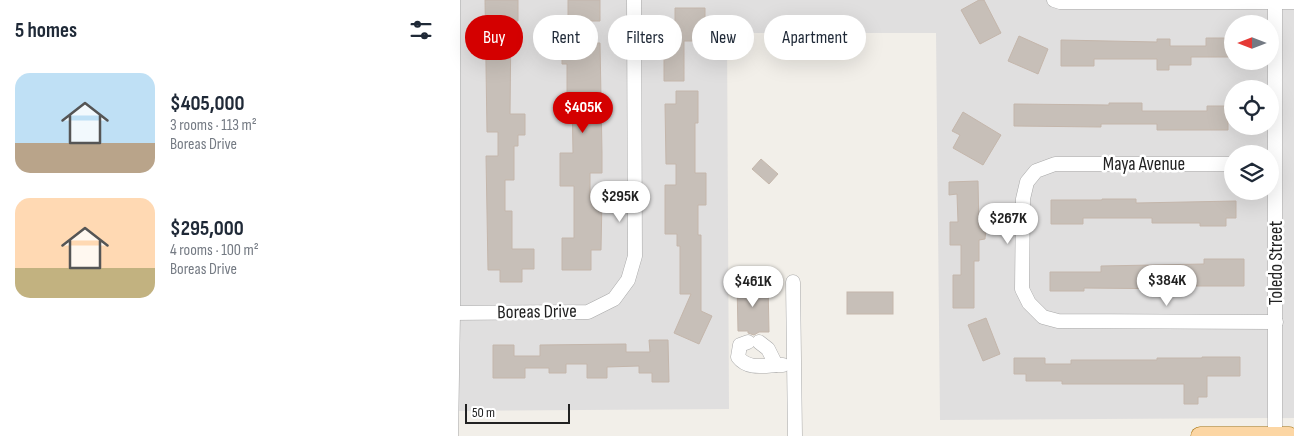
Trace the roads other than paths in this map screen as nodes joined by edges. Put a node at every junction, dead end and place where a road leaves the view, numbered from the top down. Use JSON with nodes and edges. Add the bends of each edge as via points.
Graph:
{"nodes":[{"id":1,"x":453,"y":0,"type":"edge"},
{"id":2,"x":634,"y":0,"type":"edge"},
{"id":3,"x":1057,"y":1,"type":"edge"},
{"id":4,"x":1275,"y":1,"type":"edge"},
{"id":5,"x":1294,"y":2,"type":"edge"},
{"id":6,"x":451,"y":132,"type":"edge"},
{"id":7,"x":1273,"y":145,"type":"edge"},
{"id":8,"x":1224,"y":164,"type":"edge"},
{"id":9,"x":1274,"y":200,"type":"edge"},
{"id":10,"x":793,"y":282,"type":"dead end"},
{"id":11,"x":452,"y":313,"type":"edge"},
{"id":12,"x":1276,"y":322,"type":"junction"},
{"id":13,"x":776,"y":365,"type":"junction"},
{"id":14,"x":794,"y":365,"type":"junction"},
{"id":15,"x":452,"y":436,"type":"edge"},
{"id":16,"x":795,"y":436,"type":"edge"},
{"id":17,"x":1200,"y":436,"type":"edge"},
{"id":18,"x":1275,"y":436,"type":"edge"},
{"id":19,"x":1289,"y":436,"type":"edge"}],
"edges":[{"from":1,"to":6,"type":"street"},
{"from":2,"to":11,"type":"street","name":"Boreas Drive","via":[[635,256],[628,280],[614,299],[588,312]]},
{"from":3,"to":4,"type":"street"},
{"from":4,"to":5,"type":"street"},
{"from":4,"to":7,"type":"street","name":"Toledo Street"},
{"from":6,"to":11,"type":"street"},
{"from":8,"to":12,"type":"street","name":"Maya Avenue","via":[[1055,164],[1036,171],[1027,182],[1023,199],[1022,289],[1029,303],[1043,317],[1058,320]]},
{"from":9,"to":12,"type":"street","name":"Toledo Street"},
{"from":10,"to":14,"type":"street"},
{"from":11,"to":15,"type":"street"},
{"from":12,"to":18,"type":"street","name":"Toledo Street"},
{"from":13,"to":13,"type":"street","via":[[750,366],[738,357],[740,345],[754,342],[768,349]]},
{"from":13,"to":14,"type":"street"},
{"from":14,"to":16,"type":"street"},
{"from":17,"to":18,"type":"main road"},
{"from":18,"to":19,"type":"main road"}]}
